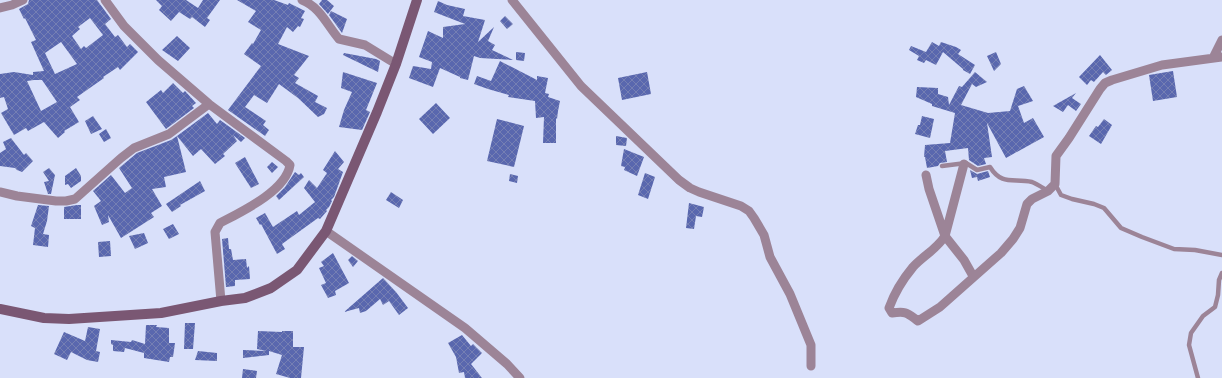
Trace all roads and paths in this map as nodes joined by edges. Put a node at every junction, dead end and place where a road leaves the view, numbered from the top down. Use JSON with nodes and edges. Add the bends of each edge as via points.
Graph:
{"nodes":[{"id":1,"x":23,"y":0,"type":"edge"},
{"id":2,"x":105,"y":0,"type":"edge"},
{"id":3,"x":302,"y":0,"type":"edge"},
{"id":4,"x":417,"y":0,"type":"edge"},
{"id":5,"x":512,"y":0,"type":"edge"},
{"id":6,"x":0,"y":8,"type":"edge"},
{"id":7,"x":1222,"y":40,"type":"edge"},
{"id":8,"x":1219,"y":58,"type":"edge"},
{"id":9,"x":396,"y":64,"type":"junction"},
{"id":10,"x":209,"y":104,"type":"junction"},
{"id":11,"x":964,"y":164,"type":"junction"},
{"id":12,"x":942,"y":166,"type":"dead end"},
{"id":13,"x":926,"y":175,"type":"dead end"},
{"id":14,"x":1052,"y":187,"type":"junction"},
{"id":15,"x":0,"y":192,"type":"edge"},
{"id":16,"x":326,"y":231,"type":"junction"},
{"id":17,"x":945,"y":236,"type":"junction"},
{"id":18,"x":1222,"y":255,"type":"edge"},
{"id":19,"x":1222,"y":273,"type":"edge"},
{"id":20,"x":973,"y":276,"type":"junction"},
{"id":21,"x":221,"y":301,"type":"junction"},
{"id":22,"x":0,"y":309,"type":"edge"},
{"id":23,"x":811,"y":366,"type":"dead end"},
{"id":24,"x":520,"y":378,"type":"edge"},
{"id":25,"x":1198,"y":378,"type":"edge"}],
"edges":[{"from":1,"to":6,"type":"street"},
{"from":2,"to":10,"type":"street","via":[[124,26],[158,60]]},
{"from":3,"to":9,"type":"street","via":[[318,10],[338,39],[365,45]]},
{"from":4,"to":9,"type":"main road"},
{"from":5,"to":23,"type":"street","via":[[581,86],[679,180],[699,192],[741,206],[752,214],[764,235],[770,256],[790,294],[811,345]]},
{"from":7,"to":8,"type":"street"},
{"from":8,"to":14,"type":"street","via":[[1162,65],[1105,83],[1056,156]]},
{"from":9,"to":16,"type":"main road"},
{"from":10,"to":15,"type":"street","via":[[168,134],[134,148],[75,198],[56,201]]},
{"from":10,"to":21,"type":"street","via":[[290,165],[278,185],[262,200],[220,223],[216,228]]},
{"from":11,"to":12,"type":"lane"},
{"from":11,"to":14,"type":"lane","via":[[977,170],[990,167],[1004,181],[1020,180]]},
{"from":11,"to":17,"type":"street"},
{"from":13,"to":17,"type":"street","via":[[928,189]]},
{"from":14,"to":18,"type":"lane","via":[[1061,195],[1104,208],[1121,228],[1142,237],[1174,249]]},
{"from":14,"to":20,"type":"street","via":[[1027,204],[1020,228],[1013,239]]},
{"from":16,"to":21,"type":"main road","via":[[297,270],[271,288],[245,298]]},
{"from":16,"to":24,"type":"street","via":[[465,328]]},
{"from":17,"to":20,"type":"street"},
{"from":17,"to":20,"type":"street","via":[[941,243],[914,267],[899,287],[889,308],[892,313],[910,314],[918,321],[940,307]]},
{"from":19,"to":25,"type":"lane","via":[[1218,280],[1215,307],[1203,316],[1191,333],[1190,345]]},
{"from":21,"to":22,"type":"main road","via":[[161,313],[69,319],[44,318]]}]}
